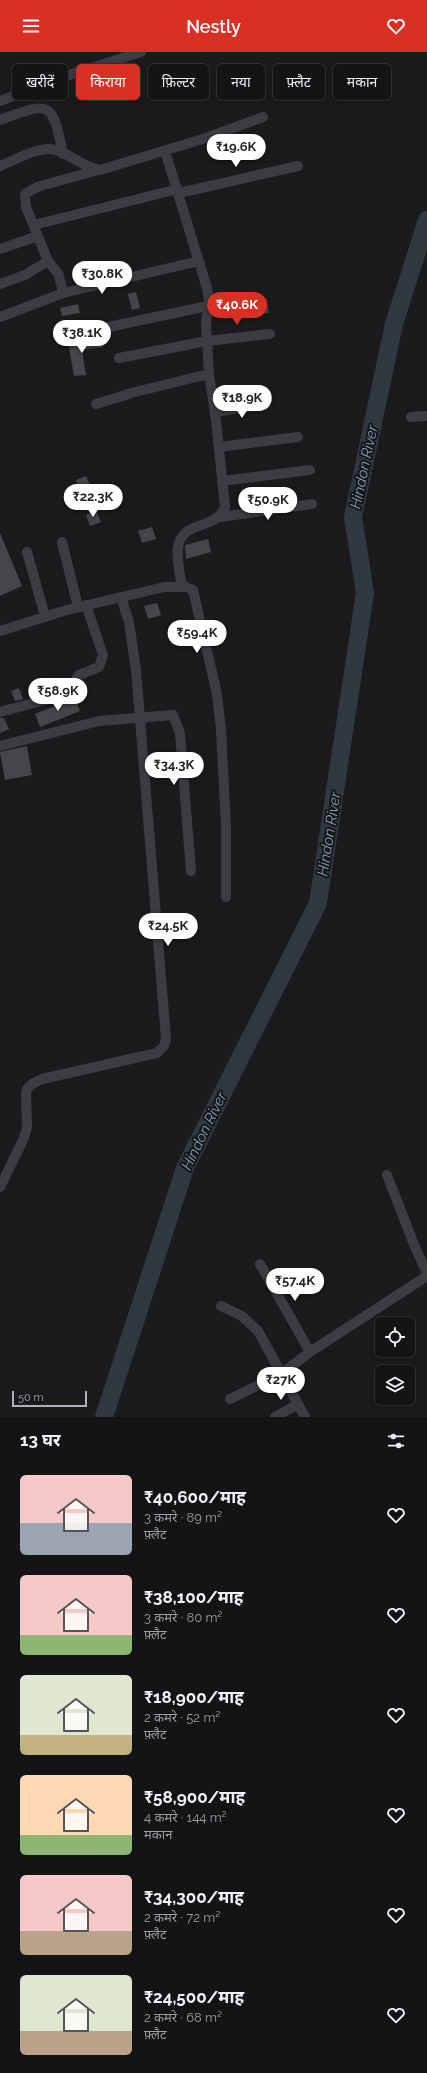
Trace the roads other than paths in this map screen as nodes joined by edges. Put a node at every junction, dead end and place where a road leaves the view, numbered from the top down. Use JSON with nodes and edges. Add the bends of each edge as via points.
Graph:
{"nodes":[{"id":1,"x":141,"y":52,"type":"edge"},
{"id":2,"x":0,"y":101,"type":"edge"},
{"id":3,"x":263,"y":117,"type":"dead end"},
{"id":4,"x":0,"y":120,"type":"edge"},
{"id":5,"x":166,"y":151,"type":"junction"},
{"id":6,"x":63,"y":154,"type":"junction"},
{"id":7,"x":0,"y":166,"type":"edge"},
{"id":8,"x":298,"y":166,"type":"dead end"},
{"id":9,"x":100,"y":170,"type":"junction"},
{"id":10,"x":178,"y":191,"type":"junction"},
{"id":11,"x":34,"y":225,"type":"junction"},
{"id":12,"x":38,"y":236,"type":"junction"},
{"id":13,"x":0,"y":249,"type":"edge"},
{"id":14,"x":48,"y":261,"type":"junction"},
{"id":15,"x":199,"y":261,"type":"junction"},
{"id":16,"x":0,"y":284,"type":"edge"},
{"id":17,"x":64,"y":293,"type":"junction"},
{"id":18,"x":208,"y":306,"type":"junction"},
{"id":19,"x":0,"y":317,"type":"edge"},
{"id":20,"x":75,"y":334,"type":"dead end"},
{"id":21,"x":270,"y":334,"type":"dead end"},
{"id":22,"x":207,"y":341,"type":"junction"},
{"id":23,"x":119,"y":358,"type":"dead end"},
{"id":24,"x":209,"y":374,"type":"junction"},
{"id":25,"x":96,"y":404,"type":"dead end"},
{"id":26,"x":266,"y":404,"type":"dead end"},
{"id":27,"x":215,"y":412,"type":"junction"},
{"id":28,"x":427,"y":416,"type":"edge"},
{"id":29,"x":411,"y":417,"type":"dead end"},
{"id":30,"x":298,"y":437,"type":"dead end"},
{"id":31,"x":219,"y":447,"type":"junction"},
{"id":32,"x":310,"y":470,"type":"dead end"},
{"id":33,"x":222,"y":481,"type":"junction"},
{"id":34,"x":312,"y":504,"type":"dead end"},
{"id":35,"x":221,"y":517,"type":"junction"},
{"id":36,"x":62,"y":542,"type":"dead end"},
{"id":37,"x":27,"y":552,"type":"dead end"},
{"id":38,"x":182,"y":586,"type":"junction"},
{"id":39,"x":121,"y":597,"type":"junction"},
{"id":40,"x":82,"y":606,"type":"junction"},
{"id":41,"x":45,"y":616,"type":"junction"},
{"id":42,"x":0,"y":631,"type":"edge"},
{"id":43,"x":0,"y":712,"type":"edge"},
{"id":44,"x":140,"y":717,"type":"junction"},
{"id":45,"x":0,"y":746,"type":"edge"},
{"id":46,"x":191,"y":870,"type":"dead end"},
{"id":47,"x":226,"y":897,"type":"dead end"},
{"id":48,"x":387,"y":1175,"type":"dead end"},
{"id":49,"x":0,"y":1186,"type":"edge"},
{"id":50,"x":260,"y":1264,"type":"dead end"},
{"id":51,"x":427,"y":1273,"type":"edge"},
{"id":52,"x":427,"y":1276,"type":"edge"},
{"id":53,"x":221,"y":1306,"type":"dead end"},
{"id":54,"x":310,"y":1352,"type":"junction"},
{"id":55,"x":281,"y":1374,"type":"junction"},
{"id":56,"x":230,"y":1400,"type":"dead end"},
{"id":57,"x":298,"y":1404,"type":"junction"},
{"id":58,"x":275,"y":1417,"type":"edge"},
{"id":59,"x":305,"y":1417,"type":"edge"}],
"edges":[{"from":1,"to":2,"type":"street"},
{"from":3,"to":5,"type":"street"},
{"from":4,"to":6,"type":"street","via":[[30,109],[46,109],[52,114],[58,128]]},
{"from":5,"to":9,"type":"street"},
{"from":5,"to":10,"type":"street"},
{"from":6,"to":7,"type":"street","via":[[56,150],[46,150]]},
{"from":6,"to":9,"type":"street","via":[[90,168]]},
{"from":8,"to":10,"type":"street"},
{"from":9,"to":11,"type":"street","via":[[37,187],[25,194],[26,207]]},
{"from":10,"to":11,"type":"street"},
{"from":10,"to":15,"type":"street"},
{"from":11,"to":12,"type":"street"},
{"from":12,"to":13,"type":"street"},
{"from":12,"to":14,"type":"street"},
{"from":14,"to":16,"type":"street","via":[[25,275]]},
{"from":14,"to":17,"type":"street","via":[[59,275]]},
{"from":15,"to":17,"type":"street"},
{"from":15,"to":18,"type":"street","via":[[207,288]]},
{"from":17,"to":19,"type":"street"},
{"from":18,"to":20,"type":"street"},
{"from":18,"to":22,"type":"street"},
{"from":21,"to":22,"type":"street"},
{"from":22,"to":23,"type":"street"},
{"from":22,"to":24,"type":"street"},
{"from":24,"to":25,"type":"street"},
{"from":24,"to":27,"type":"street"},
{"from":26,"to":27,"type":"street"},
{"from":27,"to":31,"type":"street"},
{"from":28,"to":29,"type":"street"},
{"from":30,"to":31,"type":"street"},
{"from":31,"to":33,"type":"street"},
{"from":32,"to":33,"type":"street"},
{"from":33,"to":35,"type":"street","via":[[225,507]]},
{"from":34,"to":35,"type":"street"},
{"from":35,"to":38,"type":"street","via":[[188,531],[179,542]]},
{"from":36,"to":40,"type":"street"},
{"from":37,"to":41,"type":"street"},
{"from":38,"to":39,"type":"street","via":[[164,587]]},
{"from":38,"to":47,"type":"street","via":[[193,590],[196,596],[217,694],[224,770]]},
{"from":39,"to":40,"type":"street"},
{"from":39,"to":44,"type":"street","via":[[129,622]]},
{"from":40,"to":41,"type":"street"},
{"from":40,"to":43,"type":"street","via":[[103,655],[99,667],[78,676],[63,693]]},
{"from":41,"to":42,"type":"street"},
{"from":44,"to":45,"type":"street","via":[[99,721]]},
{"from":44,"to":46,"type":"street","via":[[168,714],[173,715],[176,720],[182,747]]},
{"from":44,"to":49,"type":"street","via":[[166,1039],[164,1046],[157,1053],[147,1056],[42,1079],[32,1084],[26,1094],[27,1128],[24,1138]]},
{"from":48,"to":51,"type":"street"},
{"from":50,"to":54,"type":"street"},
{"from":52,"to":54,"type":"street"},
{"from":53,"to":55,"type":"street","via":[[252,1323]]},
{"from":54,"to":55,"type":"street"},
{"from":55,"to":56,"type":"street"},
{"from":55,"to":57,"type":"street"},
{"from":57,"to":58,"type":"street"},
{"from":57,"to":59,"type":"street"}]}
